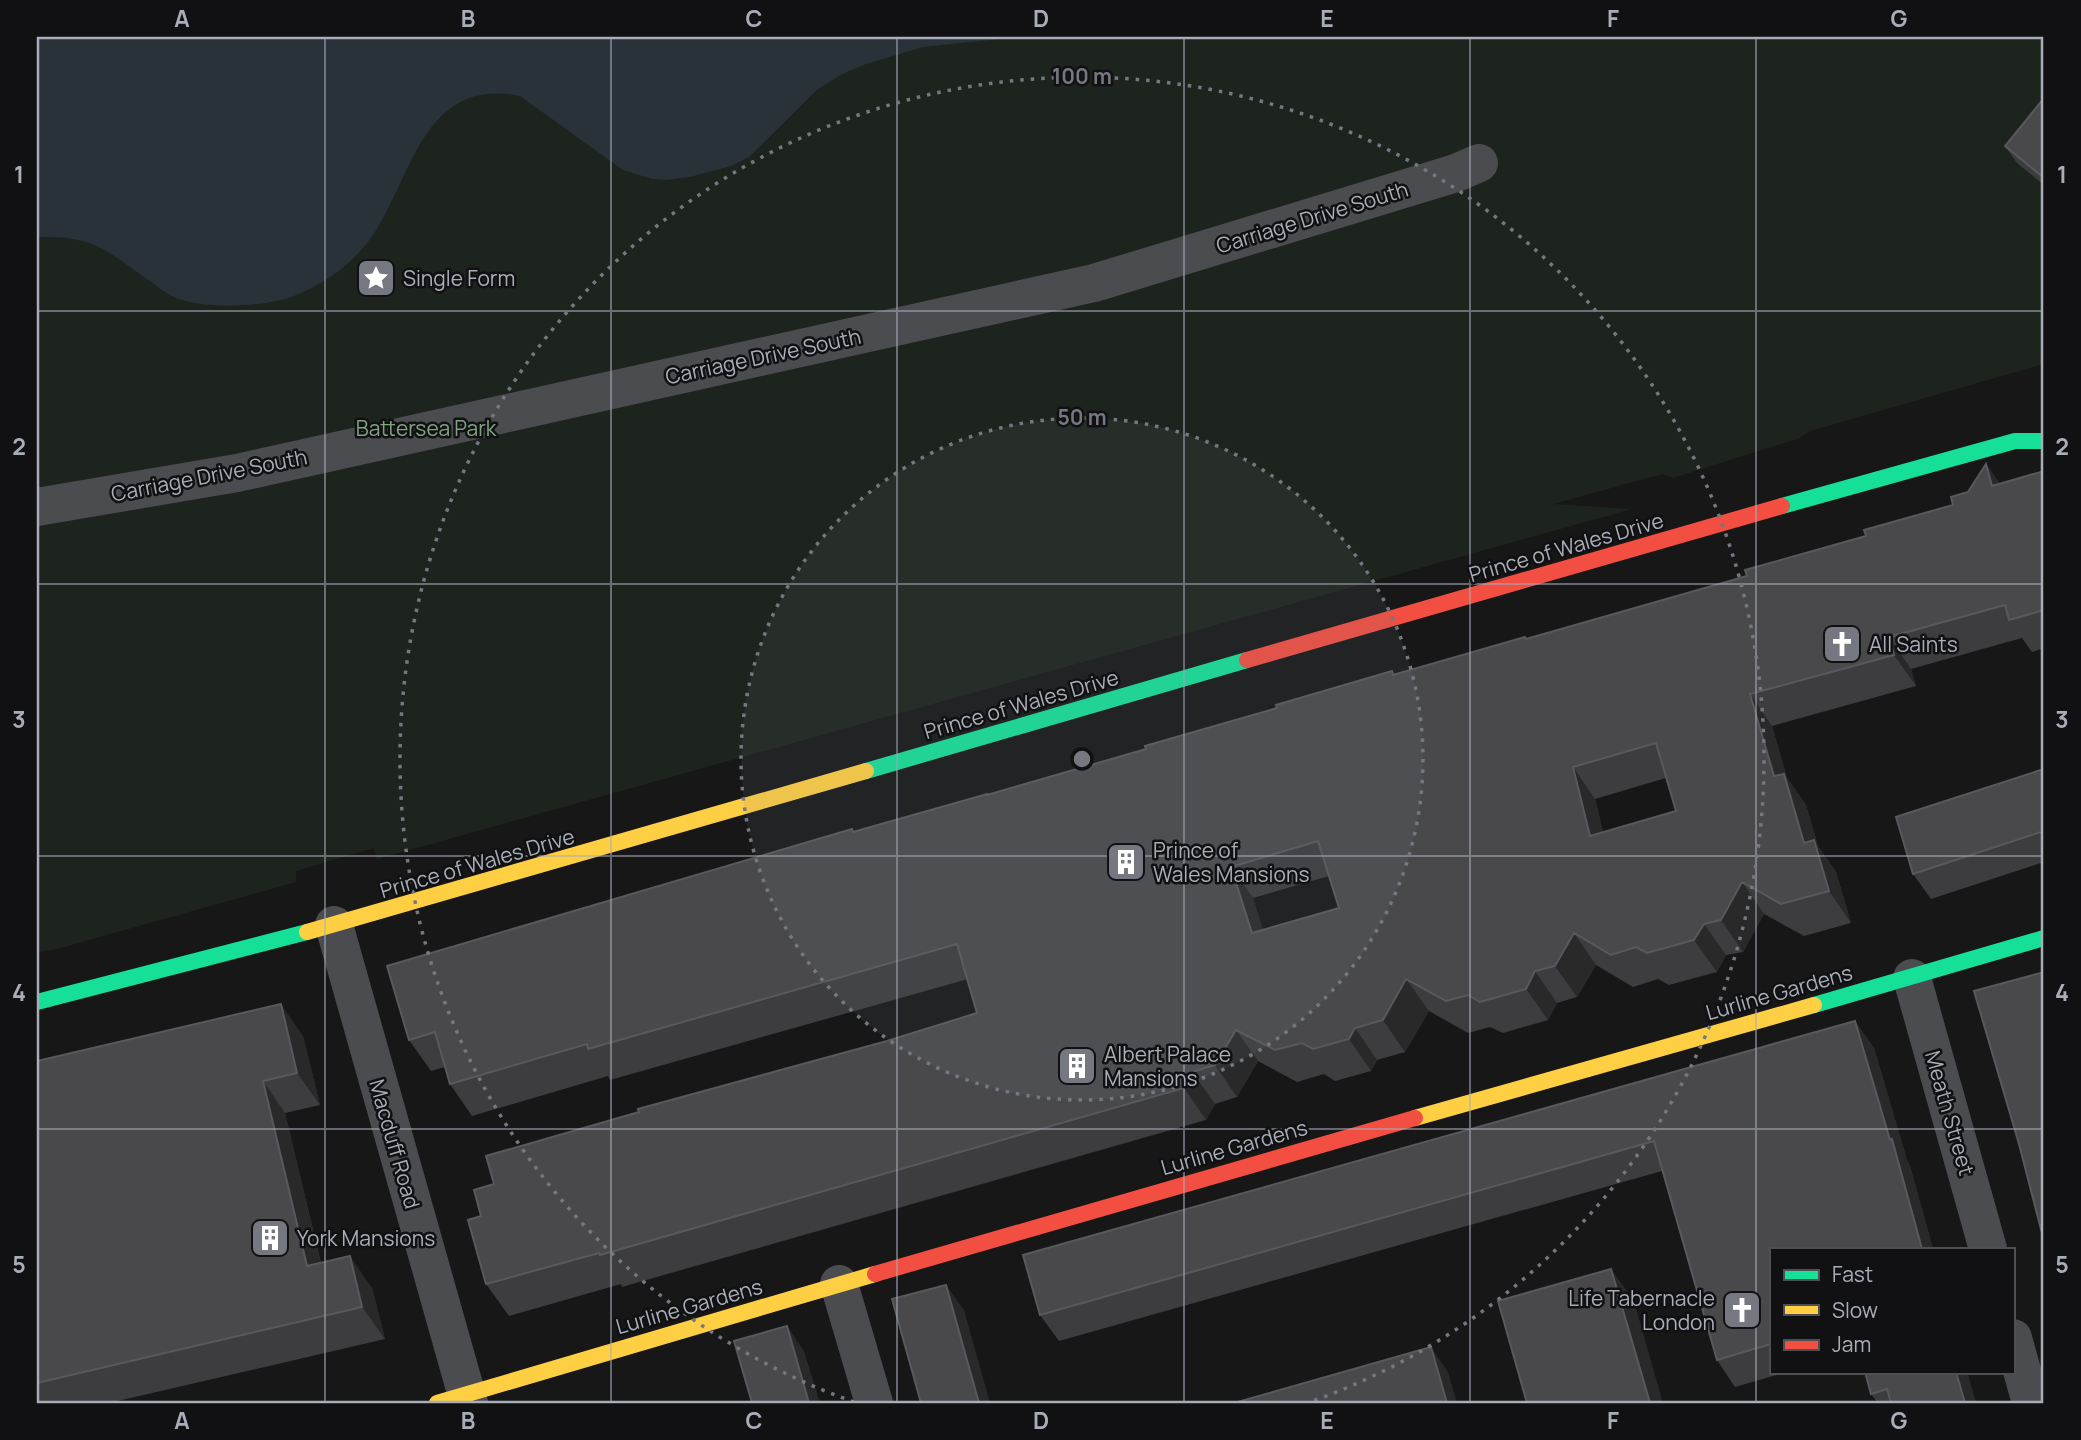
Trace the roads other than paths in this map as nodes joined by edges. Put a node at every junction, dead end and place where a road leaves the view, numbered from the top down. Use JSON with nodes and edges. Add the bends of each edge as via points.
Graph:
{"nodes":[{"id":1,"x":1479,"y":163,"type":"dead end"},
{"id":2,"x":2044,"y":422,"type":"edge"},
{"id":3,"x":2015,"y":440,"type":"junction"},
{"id":4,"x":2044,"y":440,"type":"edge"},
{"id":5,"x":37,"y":507,"type":"edge"},
{"id":6,"x":334,"y":925,"type":"junction"},
{"id":7,"x":2044,"y":938,"type":"edge"},
{"id":8,"x":1912,"y":978,"type":"junction"},
{"id":9,"x":37,"y":1002,"type":"edge"},
{"id":10,"x":1988,"y":1248,"type":"edge"},
{"id":11,"x":839,"y":1284,"type":"junction"},
{"id":12,"x":2014,"y":1342,"type":"edge"},
{"id":13,"x":457,"y":1400,"type":"edge"},
{"id":14,"x":874,"y":1403,"type":"edge"},
{"id":15,"x":2031,"y":1403,"type":"edge"}],
"edges":[{"from":1,"to":5,"type":"street","name":"Carriage Drive South","via":[[1094,284],[237,473]]},
{"from":2,"to":3,"type":"street","name":"Prince of Wales Drive"},
{"from":3,"to":4,"type":"street","name":"Prince of Wales Drive"},
{"from":3,"to":6,"type":"street","name":"Prince of Wales Drive"},
{"from":6,"to":9,"type":"street","name":"Prince of Wales Drive"},
{"from":6,"to":13,"type":"street","name":"Macduff Road"},
{"from":7,"to":8,"type":"street","name":"Lurline Gardens"},
{"from":8,"to":10,"type":"street","name":"Meath Street"},
{"from":8,"to":11,"type":"street","name":"Lurline Gardens"},
{"from":11,"to":13,"type":"street","name":"Lurline Gardens"},
{"from":11,"to":14,"type":"street"},
{"from":12,"to":15,"type":"street"}]}
